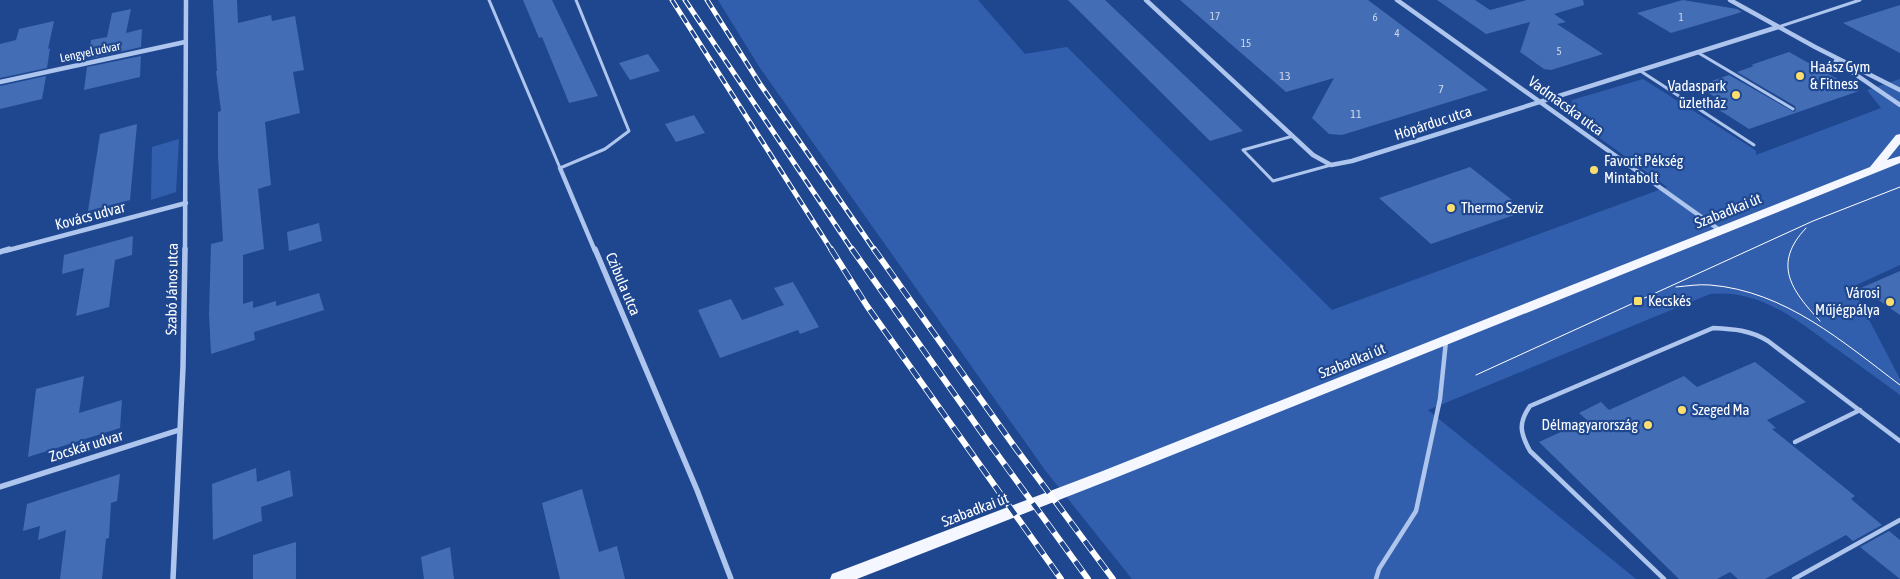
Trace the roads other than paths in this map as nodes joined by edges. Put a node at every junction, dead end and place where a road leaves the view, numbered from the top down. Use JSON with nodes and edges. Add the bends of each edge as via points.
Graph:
{"nodes":[{"id":1,"x":186,"y":0,"type":"edge"},
{"id":2,"x":489,"y":0,"type":"edge"},
{"id":3,"x":576,"y":0,"type":"edge"},
{"id":4,"x":1146,"y":0,"type":"edge"},
{"id":5,"x":1397,"y":0,"type":"edge"},
{"id":6,"x":1730,"y":0,"type":"edge"},
{"id":7,"x":1860,"y":0,"type":"edge"},
{"id":8,"x":1778,"y":27,"type":"junction"},
{"id":9,"x":185,"y":42,"type":"junction"},
{"id":10,"x":1815,"y":47,"type":"junction"},
{"id":11,"x":1697,"y":52,"type":"junction"},
{"id":12,"x":1640,"y":70,"type":"junction"},
{"id":13,"x":0,"y":82,"type":"edge"},
{"id":14,"x":1900,"y":90,"type":"edge"},
{"id":15,"x":1540,"y":101,"type":"junction"},
{"id":16,"x":1900,"y":105,"type":"edge"},
{"id":17,"x":1793,"y":108,"type":"dead end"},
{"id":18,"x":1293,"y":136,"type":"junction"},
{"id":19,"x":1900,"y":137,"type":"edge"},
{"id":20,"x":1754,"y":145,"type":"dead end"},
{"id":21,"x":1900,"y":160,"type":"edge"},
{"id":22,"x":1331,"y":165,"type":"junction"},
{"id":23,"x":560,"y":168,"type":"junction"},
{"id":24,"x":1875,"y":168,"type":"junction"},
{"id":25,"x":186,"y":203,"type":"junction"},
{"id":26,"x":1721,"y":231,"type":"junction"},
{"id":27,"x":0,"y":252,"type":"edge"},
{"id":28,"x":1446,"y":341,"type":"junction"},
{"id":29,"x":1860,"y":410,"type":"junction"},
{"id":30,"x":179,"y":430,"type":"junction"},
{"id":31,"x":1900,"y":441,"type":"edge"},
{"id":32,"x":1796,"y":442,"type":"dead end"},
{"id":33,"x":0,"y":486,"type":"edge"},
{"id":34,"x":1900,"y":520,"type":"edge"},
{"id":35,"x":173,"y":579,"type":"edge"},
{"id":36,"x":731,"y":579,"type":"edge"},
{"id":37,"x":838,"y":579,"type":"edge"},
{"id":38,"x":1376,"y":579,"type":"edge"},
{"id":39,"x":1664,"y":579,"type":"edge"},
{"id":40,"x":1794,"y":579,"type":"edge"}],
"edges":[{"from":1,"to":9,"type":"street","name":"Szabó János utca"},
{"from":2,"to":23,"type":"lane","name":"Czibula utca"},
{"from":3,"to":23,"type":"lane","via":[[629,131],[605,149]]},
{"from":4,"to":18,"type":"street"},
{"from":5,"to":15,"type":"street","name":"Vadmacska utca"},
{"from":6,"to":8,"type":"street"},
{"from":7,"to":8,"type":"lane"},
{"from":8,"to":10,"type":"street"},
{"from":8,"to":11,"type":"street","name":"Hópárduc utca"},
{"from":9,"to":13,"type":"street","name":"Lengyel udvar"},
{"from":9,"to":25,"type":"street","name":"Szabó János utca"},
{"from":10,"to":14,"type":"street"},
{"from":10,"to":16,"type":"street"},
{"from":11,"to":12,"type":"street","name":"Hópárduc utca"},
{"from":11,"to":17,"type":"lane"},
{"from":12,"to":15,"type":"street","name":"Hópárduc utca"},
{"from":12,"to":20,"type":"lane"},
{"from":15,"to":22,"type":"street","name":"Hópárduc utca"},
{"from":15,"to":26,"type":"street","name":"Vadmacska utca"},
{"from":18,"to":22,"type":"street"},
{"from":18,"to":22,"type":"lane","via":[[1243,150],[1273,181]]},
{"from":19,"to":24,"type":"main road","name":"Szabadkai út"},
{"from":21,"to":24,"type":"main road","name":"Szabadkai út"},
{"from":23,"to":36,"type":"street","name":"Czibula utca","via":[[697,490]]},
{"from":24,"to":26,"type":"main road","name":"Szabadkai út"},
{"from":25,"to":27,"type":"street","name":"Kovács udvar"},
{"from":25,"to":30,"type":"street","name":"Szabó János utca"},
{"from":26,"to":28,"type":"main road","name":"Szabadkai út"},
{"from":28,"to":37,"type":"main road","name":"Szabadkai út","via":[[1034,505]]},
{"from":28,"to":38,"type":"lane","via":[[1440,399],[1416,511]]},
{"from":29,"to":31,"type":"lane"},
{"from":29,"to":32,"type":"lane"},
{"from":29,"to":39,"type":"lane","via":[[1768,340],[1748,331],[1719,327],[1530,406],[1520,417],[1520,433],[1530,451]]},
{"from":30,"to":33,"type":"street","name":"Zocskár udvar"},
{"from":30,"to":35,"type":"street","name":"Szabó János utca"},
{"from":34,"to":40,"type":"lane"}]}
